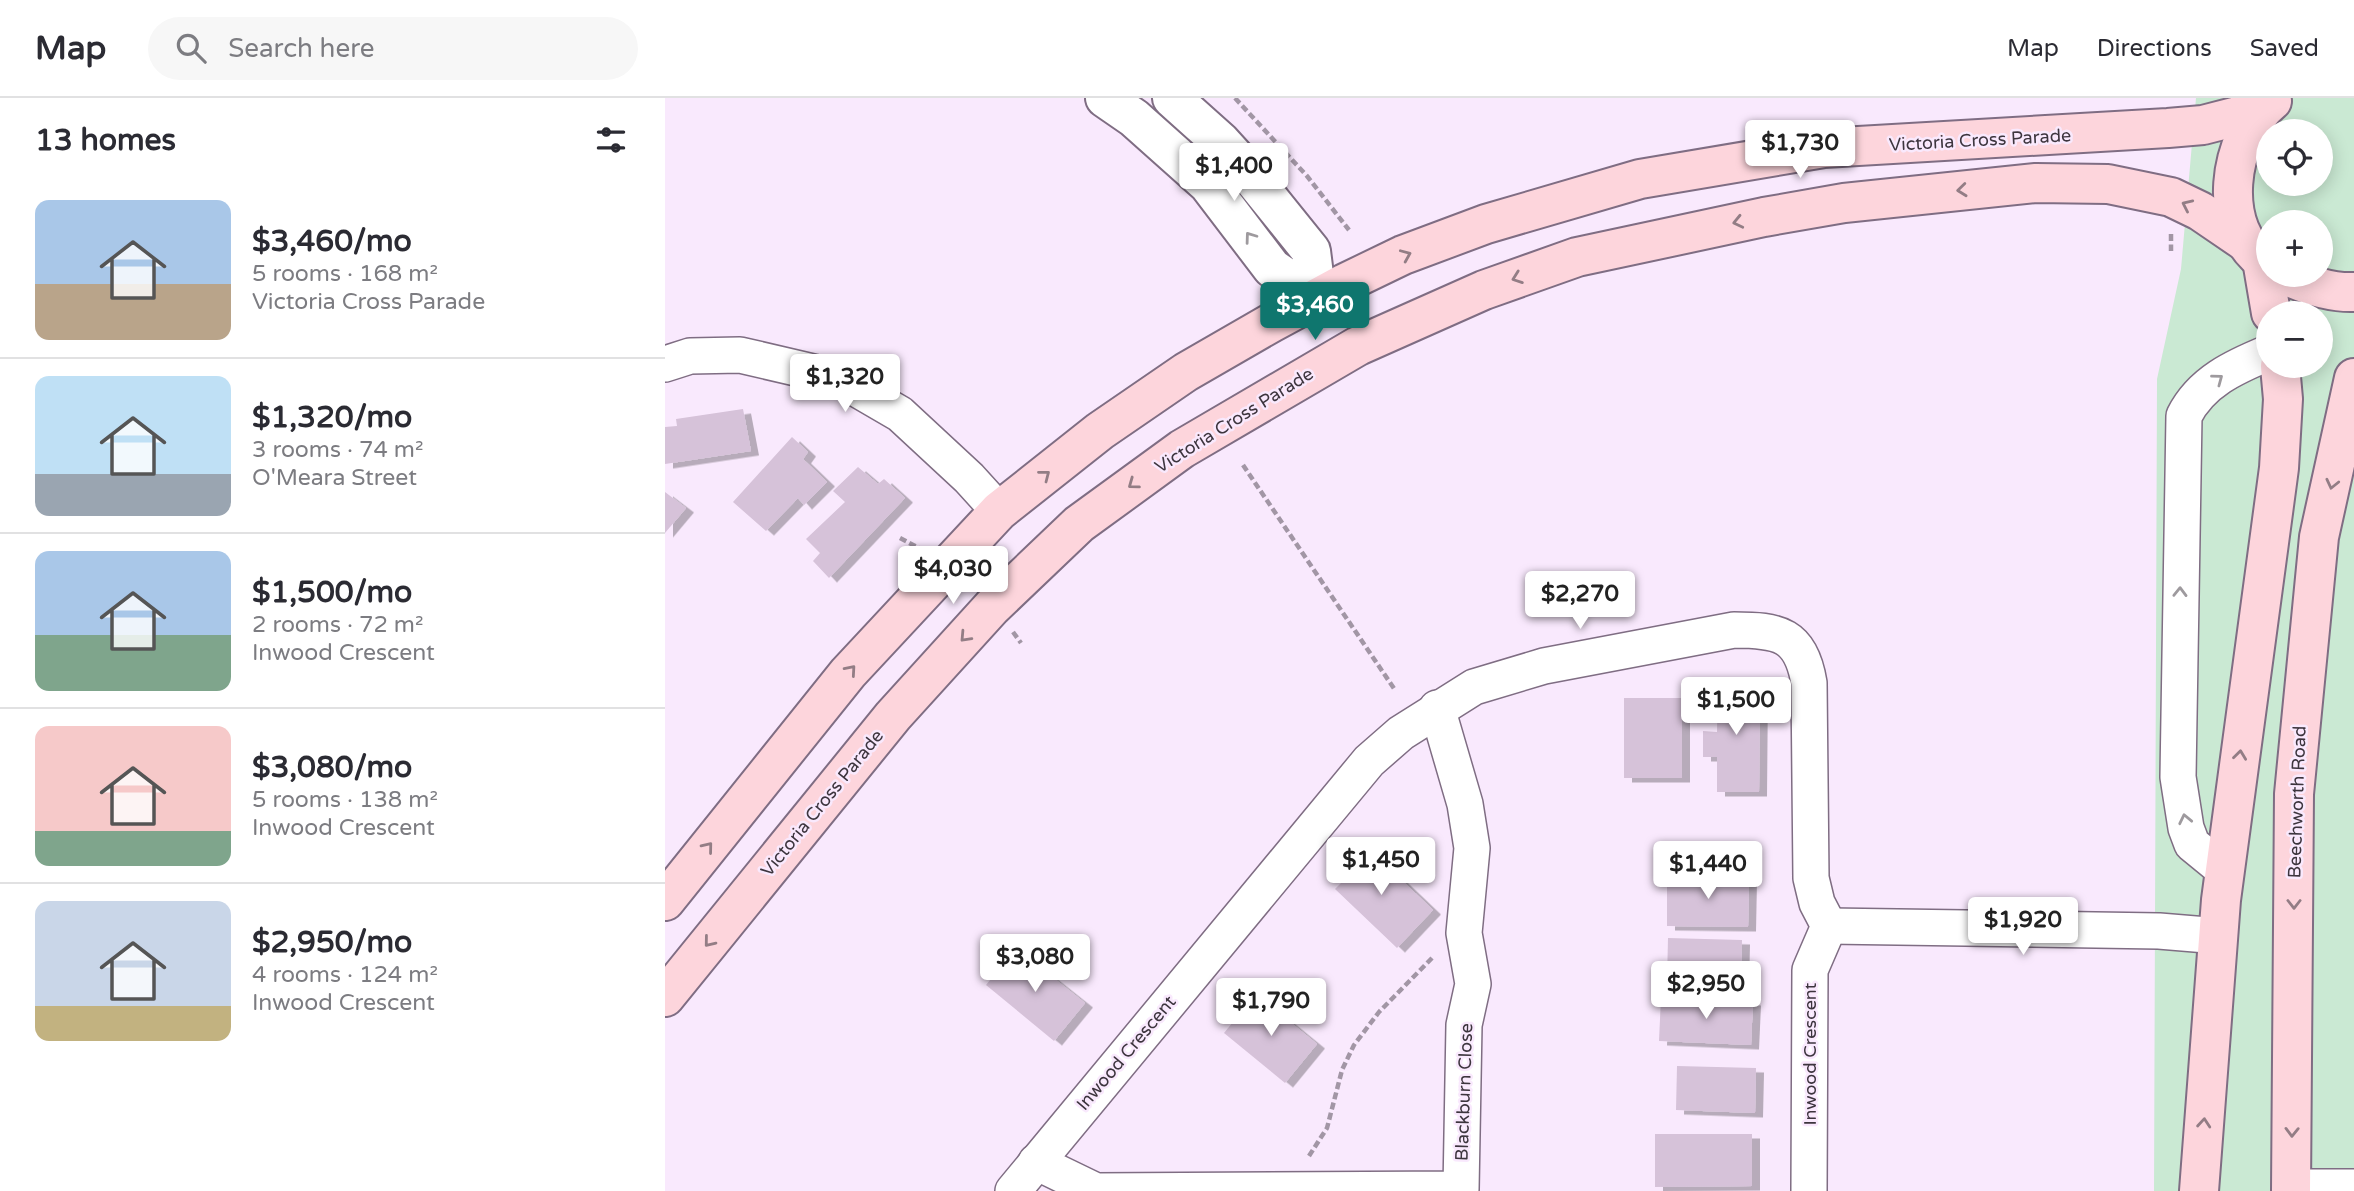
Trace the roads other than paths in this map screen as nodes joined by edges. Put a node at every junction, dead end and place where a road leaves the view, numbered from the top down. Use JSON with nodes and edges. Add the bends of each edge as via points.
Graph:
{"nodes":[{"id":1,"x":1104,"y":98,"type":"edge"},
{"id":2,"x":1172,"y":98,"type":"edge"},
{"id":3,"x":2269,"y":104,"type":"edge"},
{"id":4,"x":2256,"y":246,"type":"edge"},
{"id":5,"x":2256,"y":253,"type":"edge"},
{"id":6,"x":2318,"y":287,"type":"edge"},
{"id":7,"x":2354,"y":292,"type":"edge"},
{"id":8,"x":1317,"y":299,"type":"junction"},
{"id":9,"x":1358,"y":345,"type":"junction"},
{"id":10,"x":2256,"y":358,"type":"edge"},
{"id":11,"x":665,"y":364,"type":"edge"},
{"id":12,"x":2281,"y":378,"type":"edge"},
{"id":13,"x":2354,"y":378,"type":"edge"},
{"id":14,"x":2350,"y":421,"type":"edge"},
{"id":15,"x":999,"y":511,"type":"junction"},
{"id":16,"x":1437,"y":708,"type":"junction"},
{"id":17,"x":2225,"y":871,"type":"junction"},
{"id":18,"x":665,"y":901,"type":"edge"},
{"id":19,"x":1829,"y":926,"type":"junction"},
{"id":20,"x":2219,"y":936,"type":"junction"},
{"id":21,"x":665,"y":997,"type":"edge"},
{"id":22,"x":1036,"y":1162,"type":"junction"},
{"id":23,"x":2354,"y":1187,"type":"edge"},
{"id":24,"x":1280,"y":1190,"type":"edge"},
{"id":25,"x":1470,"y":1190,"type":"edge"},
{"id":26,"x":2287,"y":1190,"type":"edge"},
{"id":27,"x":1013,"y":1191,"type":"edge"},
{"id":28,"x":1809,"y":1191,"type":"edge"},
{"id":29,"x":2199,"y":1191,"type":"edge"}],
"edges":[{"from":8,"to":1,"type":"street","one_way":true,"via":[[1272,268],[1208,184],[1134,118]]},
{"from":2,"to":8,"type":"street","via":[[1241,164],[1311,251]]},
{"from":3,"to":4,"type":"main road","via":[[2237,156],[2232,184],[2234,213]]},
{"from":8,"to":3,"type":"main road","name":"Victoria Cross Parade","one_way":true,"via":[[1403,255],[1486,223],[1640,179],[1824,148],[2203,125]]},
{"from":5,"to":9,"type":"main road","name":"Victoria Cross Parade","one_way":true,"via":[[2200,211],[2171,197],[2108,184],[2036,183],[1844,203],[1577,257],[1484,290]]},
{"from":6,"to":7,"type":"main road","name":"Victoria Cross Parade"},
{"from":8,"to":9,"type":"main road"},
{"from":15,"to":8,"type":"main road","name":"Victoria Cross Parade","one_way":true,"via":[[1100,431],[1186,372]]},
{"from":9,"to":21,"type":"main road","name":"Victoria Cross Parade","one_way":true,"via":[[1182,449],[1079,524],[992,607],[893,716]]},
{"from":17,"to":10,"type":"street","one_way":true,"via":[[2192,844],[2178,777],[2184,416],[2202,390],[2224,373]]},
{"from":11,"to":15,"type":"street","via":[[690,356],[740,355],[845,382],[900,414]]},
{"from":17,"to":12,"type":"main road","one_way":true,"via":[[2279,468]]},
{"from":13,"to":14,"type":"main road","name":"Beechworth Road"},
{"from":14,"to":26,"type":"main road","name":"Beechworth Road","one_way":true,"via":[[2319,537],[2294,794]]},
{"from":18,"to":15,"type":"main road","name":"Victoria Cross Parade","one_way":true,"via":[[848,673]]},
{"from":16,"to":19,"type":"street","name":"Inwood Crescent","via":[[1474,687],[1544,666],[1734,630],[1781,634],[1796,646],[1806,663],[1811,878]]},
{"from":16,"to":22,"type":"street","name":"Inwood Crescent","via":[[1369,761]]},
{"from":16,"to":25,"type":"street","name":"Blackburn Close","via":[[1465,804],[1472,848],[1464,933],[1473,984],[1464,1025]]},
{"from":17,"to":20,"type":"main road"},
{"from":19,"to":20,"type":"street"},
{"from":19,"to":28,"type":"street","name":"Inwood Crescent","via":[[1810,970]]},
{"from":29,"to":20,"type":"main road","one_way":true},
{"from":22,"to":24,"type":"street","name":"Blackburn Close","via":[[1096,1191]]},
{"from":22,"to":27,"type":"street","name":"Inwood Crescent"},
{"from":23,"to":26,"type":"street"},
{"from":24,"to":25,"type":"street","name":"Blackburn Close"}]}
